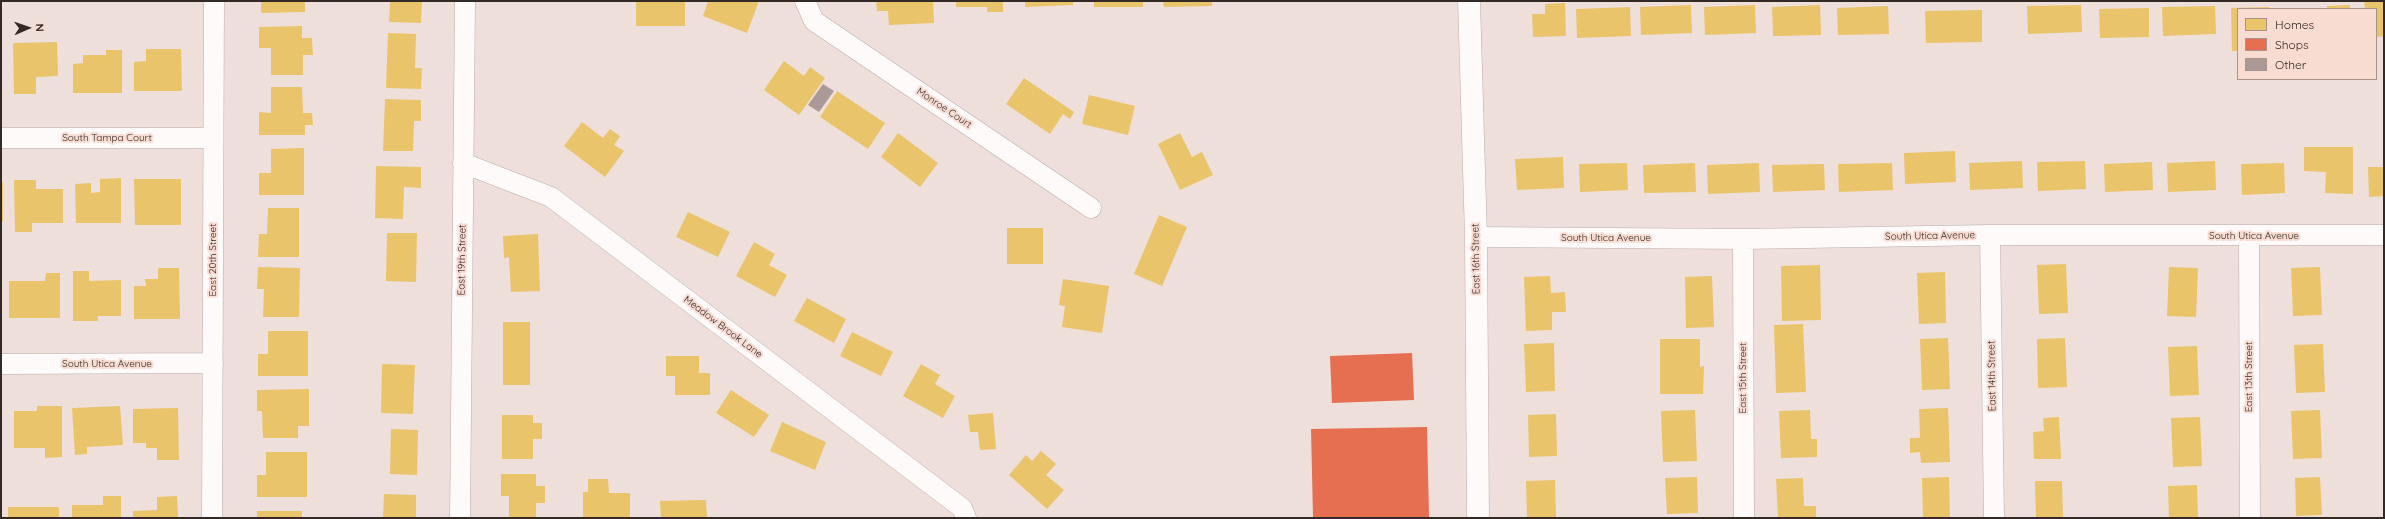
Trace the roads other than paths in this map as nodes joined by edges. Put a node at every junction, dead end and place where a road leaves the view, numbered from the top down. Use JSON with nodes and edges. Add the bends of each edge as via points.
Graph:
{"nodes":[{"id":1,"x":214,"y":1,"type":"edge"},
{"id":2,"x":464,"y":1,"type":"edge"},
{"id":3,"x":805,"y":1,"type":"edge"},
{"id":4,"x":1469,"y":1,"type":"edge"},
{"id":5,"x":1,"y":138,"type":"edge"},
{"id":6,"x":213,"y":138,"type":"junction"},
{"id":7,"x":463,"y":163,"type":"junction"},
{"id":8,"x":1091,"y":208,"type":"dead end"},
{"id":9,"x":1990,"y":235,"type":"junction"},
{"id":10,"x":2384,"y":235,"type":"edge"},
{"id":11,"x":2249,"y":236,"type":"junction"},
{"id":12,"x":1476,"y":237,"type":"junction"},
{"id":13,"x":1742,"y":239,"type":"junction"},
{"id":14,"x":213,"y":363,"type":"junction"},
{"id":15,"x":1,"y":364,"type":"edge"},
{"id":16,"x":212,"y":518,"type":"edge"},
{"id":17,"x":460,"y":518,"type":"edge"},
{"id":18,"x":966,"y":518,"type":"edge"},
{"id":19,"x":1478,"y":518,"type":"edge"},
{"id":20,"x":1744,"y":518,"type":"edge"},
{"id":21,"x":1994,"y":518,"type":"edge"},
{"id":22,"x":2250,"y":518,"type":"edge"}],
"edges":[{"from":1,"to":6,"type":"street","name":"East 20th Street"},
{"from":2,"to":7,"type":"street","name":"East 19th Street"},
{"from":3,"to":8,"type":"street","name":"Monroe Court","via":[[814,21]]},
{"from":4,"to":12,"type":"street","name":"East 16th Street"},
{"from":5,"to":6,"type":"street","name":"South Tampa Court"},
{"from":6,"to":14,"type":"street","name":"East 20th Street"},
{"from":7,"to":17,"type":"street","name":"East 19th Street"},
{"from":7,"to":18,"type":"street","name":"Meadow Brook Lane","via":[[551,197],[962,508]]},
{"from":9,"to":11,"type":"street","name":"South Utica Avenue"},
{"from":9,"to":13,"type":"street","name":"South Utica Avenue"},
{"from":9,"to":21,"type":"street","name":"East 14th Street"},
{"from":10,"to":11,"type":"street","name":"South Utica Avenue"},
{"from":11,"to":22,"type":"street","name":"East 13th Street"},
{"from":12,"to":13,"type":"street","name":"South Utica Avenue"},
{"from":12,"to":19,"type":"street","name":"East 16th Street"},
{"from":13,"to":20,"type":"street","name":"East 15th Street"},
{"from":14,"to":15,"type":"street","name":"South Utica Avenue"},
{"from":14,"to":16,"type":"street","name":"East 20th Street"}]}
